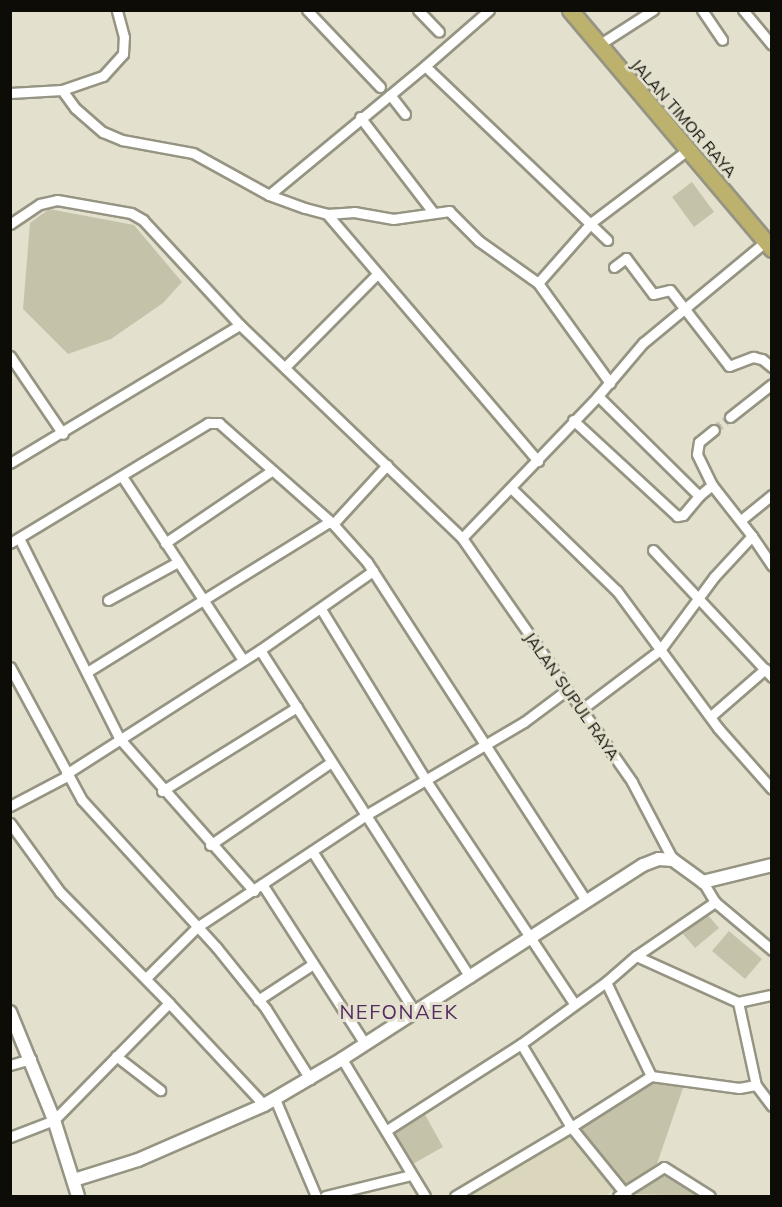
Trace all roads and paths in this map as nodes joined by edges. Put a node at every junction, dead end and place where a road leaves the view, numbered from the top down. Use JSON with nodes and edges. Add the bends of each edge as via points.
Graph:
{"nodes":[{"id":1,"x":117,"y":10,"type":"edge"},
{"id":2,"x":307,"y":10,"type":"edge"},
{"id":3,"x":418,"y":10,"type":"edge"},
{"id":4,"x":489,"y":10,"type":"edge"},
{"id":5,"x":570,"y":10,"type":"edge"},
{"id":6,"x":653,"y":10,"type":"edge"},
{"id":7,"x":702,"y":10,"type":"edge"},
{"id":8,"x":743,"y":10,"type":"edge"},
{"id":9,"x":439,"y":32,"type":"dead end"},
{"id":10,"x":722,"y":39,"type":"dead end"},
{"id":11,"x":771,"y":45,"type":"edge"},
{"id":12,"x":597,"y":46,"type":"junction"},
{"id":13,"x":425,"y":66,"type":"junction"},
{"id":14,"x":380,"y":87,"type":"dead end"},
{"id":15,"x":62,"y":90,"type":"junction"},
{"id":16,"x":10,"y":93,"type":"edge"},
{"id":17,"x":390,"y":95,"type":"junction"},
{"id":18,"x":405,"y":114,"type":"dead end"},
{"id":19,"x":360,"y":117,"type":"junction"},
{"id":20,"x":690,"y":149,"type":"junction"},
{"id":21,"x":269,"y":195,"type":"junction"},
{"id":22,"x":433,"y":212,"type":"junction"},
{"id":23,"x":327,"y":214,"type":"junction"},
{"id":24,"x":592,"y":222,"type":"junction"},
{"id":25,"x":10,"y":224,"type":"edge"},
{"id":26,"x":608,"y":240,"type":"dead end"},
{"id":27,"x":768,"y":245,"type":"edge"},
{"id":28,"x":614,"y":267,"type":"dead end"},
{"id":29,"x":377,"y":274,"type":"junction"},
{"id":30,"x":538,"y":283,"type":"junction"},
{"id":31,"x":685,"y":307,"type":"junction"},
{"id":32,"x":240,"y":325,"type":"junction"},
{"id":33,"x":10,"y":356,"type":"edge"},
{"id":34,"x":286,"y":366,"type":"junction"},
{"id":35,"x":771,"y":367,"type":"edge"},
{"id":36,"x":610,"y":382,"type":"junction"},
{"id":37,"x":771,"y":384,"type":"edge"},
{"id":38,"x":598,"y":396,"type":"junction"},
{"id":39,"x":730,"y":417,"type":"tunnel mouth"},
{"id":40,"x":573,"y":420,"type":"junction"},
{"id":41,"x":714,"y":430,"type":"tunnel mouth"},
{"id":42,"x":63,"y":434,"type":"junction"},
{"id":43,"x":538,"y":461,"type":"junction"},
{"id":44,"x":10,"y":463,"type":"edge"},
{"id":45,"x":387,"y":465,"type":"junction"},
{"id":46,"x":270,"y":472,"type":"junction"},
{"id":47,"x":123,"y":477,"type":"junction"},
{"id":48,"x":712,"y":484,"type":"junction"},
{"id":49,"x":510,"y":488,"type":"junction"},
{"id":50,"x":771,"y":495,"type":"edge"},
{"id":51,"x":699,"y":496,"type":"junction"},
{"id":52,"x":741,"y":520,"type":"junction"},
{"id":53,"x":331,"y":523,"type":"junction"},
{"id":54,"x":752,"y":536,"type":"junction"},
{"id":55,"x":462,"y":538,"type":"junction"},
{"id":56,"x":15,"y":541,"type":"edge"},
{"id":57,"x":165,"y":543,"type":"junction"},
{"id":58,"x":653,"y":550,"type":"dead end"},
{"id":59,"x":178,"y":562,"type":"junction"},
{"id":60,"x":771,"y":566,"type":"edge"},
{"id":61,"x":374,"y":571,"type":"junction"},
{"id":62,"x":202,"y":599,"type":"junction"},
{"id":63,"x":108,"y":600,"type":"dead end"},
{"id":64,"x":698,"y":600,"type":"junction"},
{"id":65,"x":321,"y":609,"type":"junction"},
{"id":66,"x":260,"y":650,"type":"junction"},
{"id":67,"x":660,"y":650,"type":"junction"},
{"id":68,"x":243,"y":660,"type":"junction"},
{"id":69,"x":10,"y":667,"type":"edge"},
{"id":70,"x":87,"y":672,"type":"junction"},
{"id":71,"x":768,"y":673,"type":"edge"},
{"id":72,"x":567,"y":690,"type":"junction"},
{"id":73,"x":297,"y":707,"type":"junction"},
{"id":74,"x":582,"y":709,"type":"junction"},
{"id":75,"x":711,"y":717,"type":"junction"},
{"id":76,"x":119,"y":738,"type":"junction"},
{"id":77,"x":486,"y":744,"type":"junction"},
{"id":78,"x":331,"y":762,"type":"junction"},
{"id":79,"x":66,"y":775,"type":"junction"},
{"id":80,"x":427,"y":782,"type":"junction"},
{"id":81,"x":771,"y":789,"type":"edge"},
{"id":82,"x":162,"y":791,"type":"junction"},
{"id":83,"x":10,"y":806,"type":"edge"},
{"id":84,"x":366,"y":815,"type":"junction"},
{"id":85,"x":10,"y":823,"type":"edge"},
{"id":86,"x":210,"y":845,"type":"junction"},
{"id":87,"x":312,"y":851,"type":"junction"},
{"id":88,"x":673,"y":860,"type":"junction"},
{"id":89,"x":771,"y":865,"type":"edge"},
{"id":90,"x":703,"y":882,"type":"junction"},
{"id":91,"x":262,"y":884,"type":"junction"},
{"id":92,"x":254,"y":891,"type":"junction"},
{"id":93,"x":586,"y":901,"type":"junction"},
{"id":94,"x":715,"y":902,"type":"junction"},
{"id":95,"x":197,"y":927,"type":"junction"},
{"id":96,"x":529,"y":940,"type":"junction"},
{"id":97,"x":771,"y":950,"type":"edge"},
{"id":98,"x":636,"y":956,"type":"junction"},
{"id":99,"x":313,"y":964,"type":"junction"},
{"id":100,"x":470,"y":977,"type":"junction"},
{"id":101,"x":146,"y":978,"type":"junction"},
{"id":102,"x":606,"y":982,"type":"junction"},
{"id":103,"x":771,"y":995,"type":"edge"},
{"id":104,"x":258,"y":1000,"type":"junction"},
{"id":105,"x":169,"y":1002,"type":"junction"},
{"id":106,"x":738,"y":1002,"type":"junction"},
{"id":107,"x":574,"y":1003,"type":"junction"},
{"id":108,"x":10,"y":1012,"type":"edge"},
{"id":109,"x":415,"y":1012,"type":"junction"},
{"id":110,"x":365,"y":1044,"type":"junction"},
{"id":111,"x":521,"y":1044,"type":"junction"},
{"id":112,"x":116,"y":1056,"type":"junction"},
{"id":113,"x":31,"y":1059,"type":"junction"},
{"id":114,"x":342,"y":1059,"type":"junction"},
{"id":115,"x":10,"y":1065,"type":"edge"},
{"id":116,"x":651,"y":1076,"type":"junction"},
{"id":117,"x":310,"y":1079,"type":"junction"},
{"id":118,"x":756,"y":1085,"type":"junction"},
{"id":119,"x":160,"y":1090,"type":"dead end"},
{"id":120,"x":269,"y":1102,"type":"junction"},
{"id":121,"x":771,"y":1106,"type":"edge"},
{"id":122,"x":54,"y":1120,"type":"junction"},
{"id":123,"x":571,"y":1127,"type":"junction"},
{"id":124,"x":387,"y":1130,"type":"junction"},
{"id":125,"x":10,"y":1137,"type":"edge"},
{"id":126,"x":411,"y":1174,"type":"junction"},
{"id":127,"x":74,"y":1180,"type":"junction"},
{"id":128,"x":623,"y":1195,"type":"edge"},
{"id":129,"x":78,"y":1197,"type":"edge"},
{"id":130,"x":316,"y":1197,"type":"edge"},
{"id":131,"x":325,"y":1197,"type":"edge"},
{"id":132,"x":425,"y":1197,"type":"edge"},
{"id":133,"x":455,"y":1197,"type":"edge"},
{"id":134,"x":710,"y":1197,"type":"edge"}],
"edges":[{"from":1,"to":15,"type":"street","via":[[124,45],[118,63],[103,76]]},
{"from":2,"to":14,"type":"street"},
{"from":3,"to":9,"type":"street"},
{"from":4,"to":13,"type":"street"},
{"from":5,"to":12,"type":"highway","name":"JALAN TIMOR RAYA"},
{"from":6,"to":12,"type":"street"},
{"from":7,"to":10,"type":"street"},
{"from":8,"to":11,"type":"street"},
{"from":12,"to":20,"type":"highway","name":"JALAN TIMOR RAYA"},
{"from":13,"to":17,"type":"street"},
{"from":13,"to":24,"type":"street"},
{"from":15,"to":16,"type":"street"},
{"from":15,"to":21,"type":"street","via":[[75,108],[103,132],[122,140],[193,153]]},
{"from":17,"to":18,"type":"street"},
{"from":17,"to":19,"type":"street"},
{"from":19,"to":21,"type":"street"},
{"from":19,"to":22,"type":"street"},
{"from":20,"to":24,"type":"street"},
{"from":20,"to":27,"type":"highway","name":"JALAN TIMOR RAYA"},
{"from":21,"to":23,"type":"street"},
{"from":22,"to":23,"type":"street","via":[[393,219],[354,212]]},
{"from":22,"to":30,"type":"street","via":[[449,211],[458,216],[479,241]]},
{"from":23,"to":29,"type":"street"},
{"from":24,"to":26,"type":"street"},
{"from":24,"to":30,"type":"street"},
{"from":25,"to":32,"type":"street","name":"JALAN SUPUL RAYA","via":[[48,201],[131,213],[142,220]]},
{"from":27,"to":31,"type":"street"},
{"from":28,"to":31,"type":"street","via":[[626,258],[653,294],[670,290]]},
{"from":29,"to":34,"type":"street"},
{"from":29,"to":43,"type":"street"},
{"from":30,"to":36,"type":"street"},
{"from":31,"to":35,"type":"street","via":[[729,366],[753,357],[762,358]]},
{"from":31,"to":36,"type":"street","via":[[643,343]]},
{"from":32,"to":34,"type":"street","name":"JALAN SUPUL RAYA"},
{"from":32,"to":42,"type":"street"},
{"from":33,"to":42,"type":"street"},
{"from":34,"to":45,"type":"street","name":"JALAN SUPUL RAYA"},
{"from":36,"to":38,"type":"street"},
{"from":37,"to":39,"type":"street"},
{"from":38,"to":40,"type":"street"},
{"from":38,"to":51,"type":"street"},
{"from":40,"to":43,"type":"street"},
{"from":40,"to":51,"type":"street","via":[[677,516],[683,515]]},
{"from":41,"to":48,"type":"street","via":[[699,442],[697,454]]},
{"from":42,"to":44,"type":"street"},
{"from":43,"to":49,"type":"street"},
{"from":45,"to":53,"type":"street"},
{"from":45,"to":55,"type":"street","name":"JALAN SUPUL RAYA"},
{"from":46,"to":47,"type":"street","via":[[219,423],[212,422]]},
{"from":46,"to":53,"type":"street"},
{"from":46,"to":57,"type":"street"},
{"from":47,"to":56,"type":"street"},
{"from":47,"to":57,"type":"street"},
{"from":48,"to":51,"type":"street"},
{"from":48,"to":52,"type":"street"},
{"from":49,"to":55,"type":"street"},
{"from":49,"to":67,"type":"street","via":[[617,591]]},
{"from":50,"to":52,"type":"street"},
{"from":52,"to":54,"type":"street"},
{"from":53,"to":61,"type":"street"},
{"from":53,"to":62,"type":"street"},
{"from":54,"to":60,"type":"street"},
{"from":54,"to":64,"type":"street"},
{"from":55,"to":72,"type":"street","name":"JALAN SUPUL RAYA"},
{"from":56,"to":70,"type":"street"},
{"from":57,"to":59,"type":"street"},
{"from":58,"to":64,"type":"street"},
{"from":59,"to":62,"type":"street"},
{"from":59,"to":63,"type":"street"},
{"from":61,"to":65,"type":"street"},
{"from":61,"to":77,"type":"street"},
{"from":62,"to":68,"type":"street"},
{"from":62,"to":70,"type":"street"},
{"from":64,"to":67,"type":"street"},
{"from":64,"to":71,"type":"street"},
{"from":65,"to":66,"type":"street"},
{"from":65,"to":80,"type":"street"},
{"from":66,"to":68,"type":"street"},
{"from":66,"to":73,"type":"street"},
{"from":67,"to":74,"type":"street"},
{"from":67,"to":75,"type":"street"},
{"from":68,"to":76,"type":"street"},
{"from":69,"to":79,"type":"street"},
{"from":70,"to":76,"type":"street"},
{"from":71,"to":75,"type":"street"},
{"from":72,"to":74,"type":"street","name":"JALAN SUPUL RAYA"},
{"from":72,"to":77,"type":"street"},
{"from":73,"to":78,"type":"street"},
{"from":73,"to":82,"type":"street"},
{"from":74,"to":88,"type":"street","name":"JALAN SUPUL RAYA","via":[[632,782]]},
{"from":75,"to":81,"type":"street"},
{"from":76,"to":79,"type":"street"},
{"from":76,"to":82,"type":"street"},
{"from":77,"to":80,"type":"street"},
{"from":77,"to":93,"type":"street"},
{"from":78,"to":84,"type":"street"},
{"from":78,"to":86,"type":"street"},
{"from":79,"to":83,"type":"street"},
{"from":79,"to":95,"type":"street","via":[[94,815]]},
{"from":80,"to":84,"type":"street"},
{"from":80,"to":96,"type":"street"},
{"from":82,"to":86,"type":"street"},
{"from":84,"to":87,"type":"street"},
{"from":84,"to":100,"type":"street"},
{"from":85,"to":101,"type":"street","via":[[60,892]]},
{"from":86,"to":92,"type":"street"},
{"from":87,"to":91,"type":"street"},
{"from":87,"to":109,"type":"street"},
{"from":88,"to":90,"type":"street"},
{"from":88,"to":93,"type":"street","via":[[658,859],[642,865]]},
{"from":89,"to":90,"type":"street"},
{"from":90,"to":94,"type":"street"},
{"from":91,"to":92,"type":"street"},
{"from":91,"to":99,"type":"street"},
{"from":92,"to":95,"type":"street"},
{"from":93,"to":96,"type":"street"},
{"from":94,"to":97,"type":"street"},
{"from":94,"to":98,"type":"street"},
{"from":95,"to":101,"type":"street"},
{"from":95,"to":104,"type":"street"},
{"from":96,"to":100,"type":"street"},
{"from":96,"to":107,"type":"street"},
{"from":98,"to":102,"type":"street"},
{"from":98,"to":106,"type":"street"},
{"from":99,"to":104,"type":"street"},
{"from":99,"to":110,"type":"street"},
{"from":100,"to":109,"type":"street"},
{"from":101,"to":105,"type":"street"},
{"from":102,"to":107,"type":"street"},
{"from":102,"to":116,"type":"street"},
{"from":103,"to":106,"type":"street"},
{"from":104,"to":117,"type":"street"},
{"from":105,"to":112,"type":"street"},
{"from":105,"to":120,"type":"street"},
{"from":106,"to":118,"type":"street"},
{"from":107,"to":111,"type":"street"},
{"from":108,"to":113,"type":"street"},
{"from":109,"to":110,"type":"street"},
{"from":110,"to":114,"type":"street"},
{"from":111,"to":123,"type":"street"},
{"from":111,"to":124,"type":"street"},
{"from":112,"to":119,"type":"street"},
{"from":112,"to":122,"type":"street"},
{"from":113,"to":115,"type":"street"},
{"from":113,"to":122,"type":"street"},
{"from":114,"to":117,"type":"street"},
{"from":114,"to":124,"type":"street"},
{"from":116,"to":118,"type":"street","via":[[739,1088]]},
{"from":116,"to":123,"type":"street"},
{"from":117,"to":120,"type":"street"},
{"from":118,"to":121,"type":"street"},
{"from":120,"to":127,"type":"street","via":[[138,1160]]},
{"from":120,"to":130,"type":"street"},
{"from":122,"to":125,"type":"street"},
{"from":122,"to":127,"type":"street"},
{"from":123,"to":128,"type":"street"},
{"from":123,"to":133,"type":"street"},
{"from":124,"to":126,"type":"street"},
{"from":126,"to":131,"type":"street"},
{"from":126,"to":132,"type":"street"},
{"from":127,"to":129,"type":"street"},
{"from":128,"to":134,"type":"street","via":[[664,1167]]}]}
